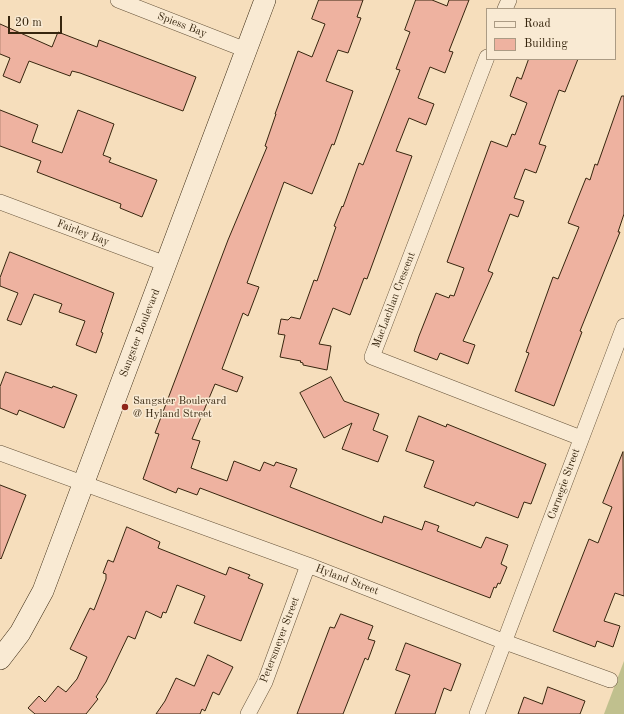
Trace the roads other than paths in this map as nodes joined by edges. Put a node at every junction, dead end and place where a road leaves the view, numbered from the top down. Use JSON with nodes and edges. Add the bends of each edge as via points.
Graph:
{"nodes":[{"id":1,"x":118,"y":0,"type":"edge"},
{"id":2,"x":265,"y":0,"type":"edge"},
{"id":3,"x":246,"y":50,"type":"junction"},
{"id":4,"x":486,"y":59,"type":"edge"},
{"id":5,"x":0,"y":202,"type":"edge"},
{"id":6,"x":166,"y":264,"type":"junction"},
{"id":7,"x":624,"y":326,"type":"edge"},
{"id":8,"x":581,"y":438,"type":"junction"},
{"id":9,"x":0,"y":453,"type":"edge"},
{"id":10,"x":83,"y":484,"type":"junction"},
{"id":11,"x":308,"y":564,"type":"junction"},
{"id":12,"x":505,"y":642,"type":"junction"},
{"id":13,"x":0,"y":659,"type":"edge"},
{"id":14,"x":610,"y":680,"type":"dead end"},
{"id":15,"x":248,"y":714,"type":"edge"},
{"id":16,"x":477,"y":714,"type":"edge"}],
"edges":[{"from":1,"to":3,"type":"street","name":"Spiess Bay"},
{"from":2,"to":3,"type":"street","name":"Sangster Boulevard"},
{"from":3,"to":6,"type":"street","name":"Sangster Boulevard"},
{"from":4,"to":8,"type":"street","name":"MacLachlan Crescent","via":[[372,357]]},
{"from":5,"to":6,"type":"street","name":"Fairley Bay"},
{"from":6,"to":10,"type":"street","name":"Sangster Boulevard"},
{"from":7,"to":8,"type":"street","name":"Carnegie Street"},
{"from":8,"to":12,"type":"street","name":"Carnegie Street"},
{"from":9,"to":10,"type":"street","name":"Hyland Street"},
{"from":10,"to":11,"type":"street","name":"Hyland Street"},
{"from":10,"to":13,"type":"street","name":"Sangster Boulevard","via":[[43,591],[20,632]]},
{"from":11,"to":12,"type":"street","name":"Hyland Street"},
{"from":11,"to":15,"type":"street","name":"Petersmeyer Street","via":[[265,682]]},
{"from":12,"to":14,"type":"street","name":"Hyland Street"},
{"from":12,"to":16,"type":"street","name":"Carnegie Street"}]}
